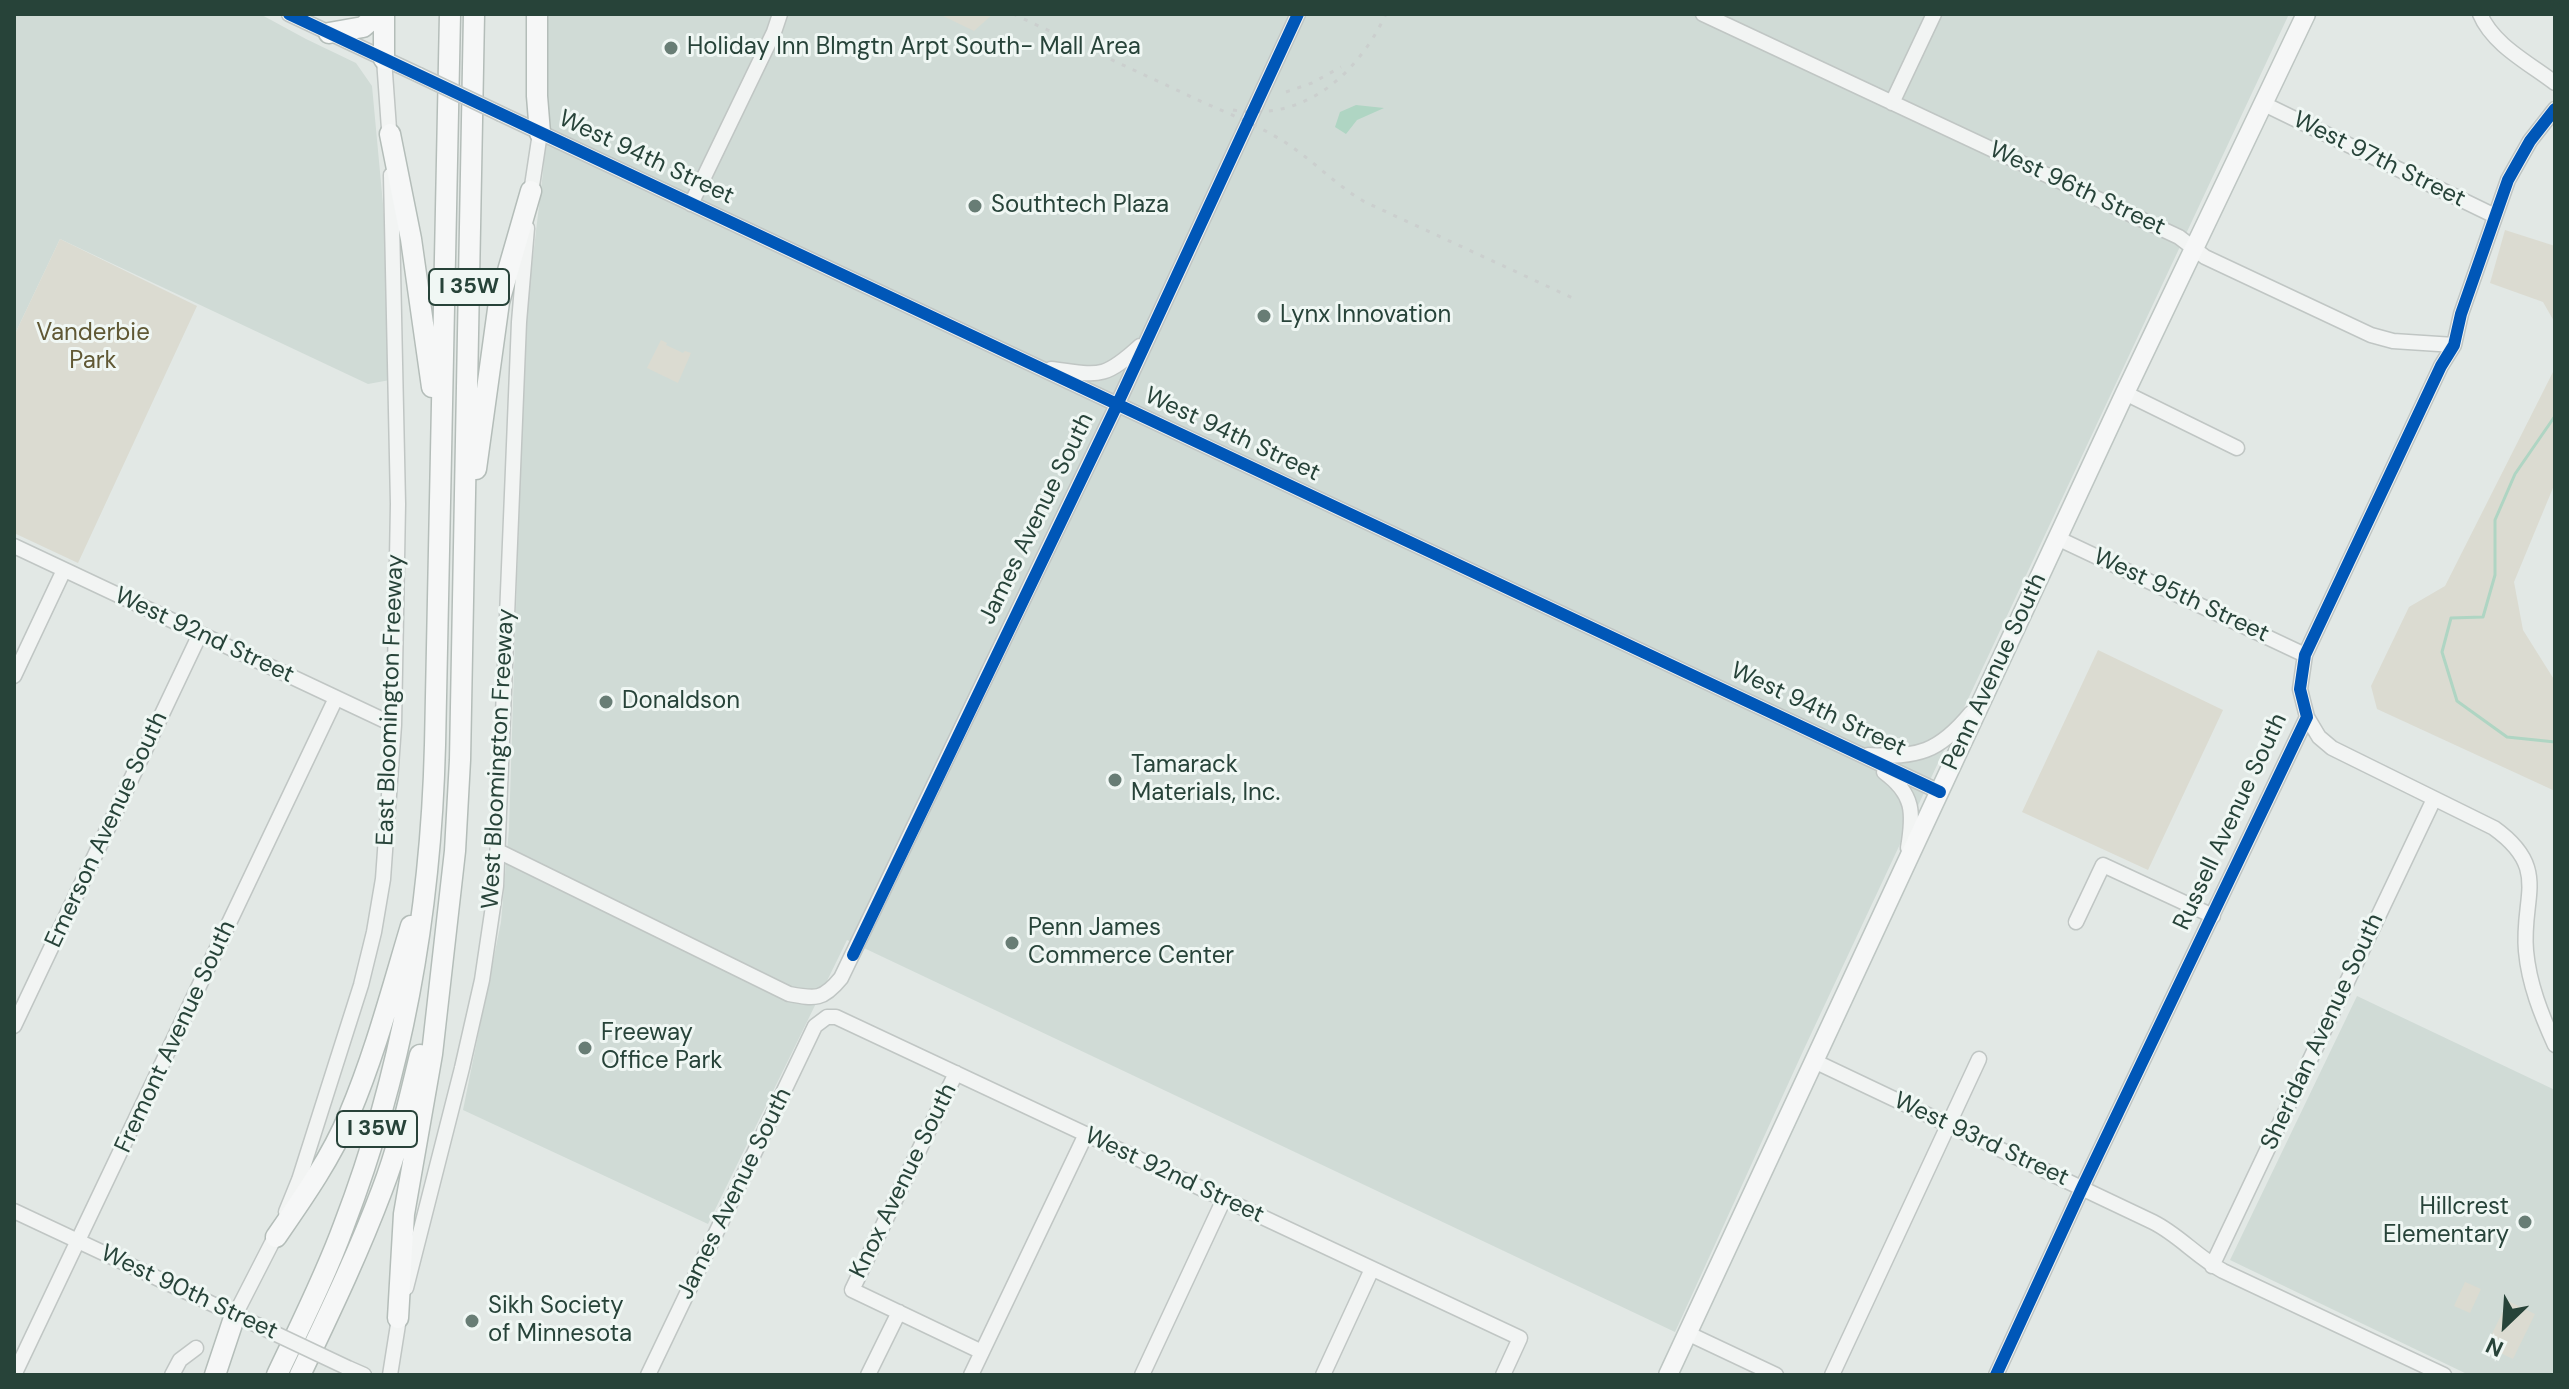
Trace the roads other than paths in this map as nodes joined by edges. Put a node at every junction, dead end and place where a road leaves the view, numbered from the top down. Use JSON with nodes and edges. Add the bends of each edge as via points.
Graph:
{"nodes":[{"id":1,"x":289,"y":14,"type":"edge"},
{"id":2,"x":381,"y":14,"type":"edge"},
{"id":3,"x":450,"y":14,"type":"edge"},
{"id":4,"x":474,"y":14,"type":"edge"},
{"id":5,"x":537,"y":14,"type":"edge"},
{"id":6,"x":780,"y":14,"type":"edge"},
{"id":7,"x":1298,"y":14,"type":"edge"},
{"id":8,"x":1703,"y":14,"type":"edge"},
{"id":9,"x":1934,"y":14,"type":"edge"},
{"id":10,"x":2306,"y":14,"type":"edge"},
{"id":11,"x":2480,"y":14,"type":"edge"},
{"id":12,"x":329,"y":33,"type":"junction"},
{"id":13,"x":384,"y":59,"type":"junction"},
{"id":14,"x":2555,"y":83,"type":"edge"},
{"id":15,"x":1892,"y":103,"type":"junction"},
{"id":16,"x":2264,"y":104,"type":"junction"},
{"id":17,"x":2555,"y":109,"type":"edge"},
{"id":18,"x":540,"y":133,"type":"junction"},
{"id":19,"x":390,"y":134,"type":"junction"},
{"id":20,"x":531,"y":191,"type":"junction"},
{"id":21,"x":691,"y":204,"type":"junction"},
{"id":22,"x":2495,"y":216,"type":"junction"},
{"id":23,"x":2195,"y":249,"type":"junction"},
{"id":24,"x":1146,"y":340,"type":"junction"},
{"id":25,"x":2454,"y":345,"type":"junction"},
{"id":26,"x":1037,"y":367,"type":"junction"},
{"id":27,"x":2125,"y":393,"type":"junction"},
{"id":28,"x":1117,"y":405,"type":"junction"},
{"id":29,"x":441,"y":447,"type":"junction"},
{"id":30,"x":2237,"y":448,"type":"dead end"},
{"id":31,"x":2057,"y":538,"type":"junction"},
{"id":32,"x":14,"y":546,"type":"edge"},
{"id":33,"x":464,"y":561,"type":"junction"},
{"id":34,"x":64,"y":570,"type":"junction"},
{"id":35,"x":200,"y":634,"type":"junction"},
{"id":36,"x":2305,"y":655,"type":"junction"},
{"id":37,"x":14,"y":676,"type":"edge"},
{"id":38,"x":336,"y":698,"type":"junction"},
{"id":39,"x":1979,"y":703,"type":"junction"},
{"id":40,"x":2307,"y":717,"type":"junction"},
{"id":41,"x":394,"y":725,"type":"junction"},
{"id":42,"x":1861,"y":755,"type":"junction"},
{"id":43,"x":1940,"y":792,"type":"junction"},
{"id":44,"x":2434,"y":799,"type":"junction"},
{"id":45,"x":498,"y":851,"type":"junction"},
{"id":46,"x":1905,"y":863,"type":"junction"},
{"id":47,"x":428,"y":869,"type":"junction"},
{"id":48,"x":2213,"y":916,"type":"junction"},
{"id":49,"x":2076,"y":922,"type":"dead end"},
{"id":50,"x":444,"y":950,"type":"junction"},
{"id":51,"x":827,"y":1017,"type":"joint"},
{"id":52,"x":14,"y":1026,"type":"edge"},
{"id":53,"x":2555,"y":1045,"type":"edge"},
{"id":54,"x":1979,"y":1059,"type":"dead end"},
{"id":55,"x":1814,"y":1061,"type":"junction"},
{"id":56,"x":956,"y":1073,"type":"junction"},
{"id":57,"x":1948,"y":1125,"type":"junction"},
{"id":58,"x":1086,"y":1134,"type":"junction"},
{"id":59,"x":2082,"y":1188,"type":"junction"},
{"id":60,"x":1224,"y":1199,"type":"junction"},
{"id":61,"x":14,"y":1211,"type":"edge"},
{"id":62,"x":276,"y":1237,"type":"junction"},
{"id":63,"x":79,"y":1241,"type":"junction"},
{"id":64,"x":2212,"y":1266,"type":"junction"},
{"id":65,"x":1372,"y":1269,"type":"junction"},
{"id":66,"x":899,"y":1312,"type":"junction"},
{"id":67,"x":235,"y":1315,"type":"junction"},
{"id":68,"x":398,"y":1318,"type":"junction"},
{"id":69,"x":1687,"y":1333,"type":"junction"},
{"id":70,"x":196,"y":1348,"type":"dead end"},
{"id":71,"x":982,"y":1352,"type":"junction"},
{"id":72,"x":14,"y":1375,"type":"edge"},
{"id":73,"x":172,"y":1375,"type":"edge"},
{"id":74,"x":215,"y":1375,"type":"edge"},
{"id":75,"x":277,"y":1375,"type":"edge"},
{"id":76,"x":300,"y":1375,"type":"edge"},
{"id":77,"x":364,"y":1375,"type":"edge"},
{"id":78,"x":390,"y":1375,"type":"edge"},
{"id":79,"x":648,"y":1375,"type":"edge"},
{"id":80,"x":868,"y":1375,"type":"edge"},
{"id":81,"x":971,"y":1375,"type":"edge"},
{"id":82,"x":1142,"y":1375,"type":"edge"},
{"id":83,"x":1323,"y":1375,"type":"edge"},
{"id":84,"x":1503,"y":1375,"type":"edge"},
{"id":85,"x":1668,"y":1375,"type":"edge"},
{"id":86,"x":1776,"y":1375,"type":"edge"},
{"id":87,"x":1832,"y":1375,"type":"edge"},
{"id":88,"x":1996,"y":1375,"type":"edge"},
{"id":89,"x":2444,"y":1375,"type":"edge"}],
"edges":[{"from":1,"to":12,"type":"street","name":"West 94th Street"},
{"from":2,"to":12,"type":"highway","via":[[363,27]]},
{"from":2,"to":13,"type":"highway"},
{"from":3,"to":29,"type":"highway","number":"I 35W"},
{"from":4,"to":33,"type":"highway","number":"I 35W"},
{"from":5,"to":18,"type":"highway"},
{"from":6,"to":21,"type":"street"},
{"from":7,"to":24,"type":"street","name":"James Avenue South"},
{"from":8,"to":15,"type":"street","name":"West 96th Street"},
{"from":9,"to":15,"type":"street"},
{"from":10,"to":16,"type":"main road","name":"Penn Avenue South"},
{"from":11,"to":14,"type":"street","via":[[2499,41]]},
{"from":12,"to":13,"type":"street","name":"West 94th Street"},
{"from":13,"to":18,"type":"street","name":"West 94th Street","bridge":true},
{"from":13,"to":19,"type":"street","name":"East Bloomington Freeway"},
{"from":15,"to":23,"type":"street","name":"West 96th Street"},
{"from":16,"to":22,"type":"street","name":"West 97th Street"},
{"from":16,"to":23,"type":"main road","name":"Penn Avenue South"},
{"from":17,"to":22,"type":"street","name":"Russell Avenue South","via":[[2519,159]]},
{"from":18,"to":20,"type":"street","name":"West Bloomington Freeway"},
{"from":18,"to":21,"type":"street","name":"West 94th Street"},
{"from":19,"to":29,"type":"highway"},
{"from":19,"to":41,"type":"street","name":"East Bloomington Freeway","via":[[398,504]]},
{"from":20,"to":33,"type":"highway","via":[[499,302]]},
{"from":20,"to":45,"type":"street","name":"West Bloomington Freeway","via":[[519,322]]},
{"from":21,"to":26,"type":"street","name":"West 94th Street"},
{"from":22,"to":25,"type":"street","name":"Russell Avenue South"},
{"from":23,"to":25,"type":"street","name":"West 96th Street","via":[[2371,335]]},
{"from":23,"to":27,"type":"main road","name":"Penn Avenue South"},
{"from":24,"to":26,"type":"street","via":[[1105,372]]},
{"from":24,"to":28,"type":"street","name":"James Avenue South"},
{"from":25,"to":36,"type":"street","name":"Russell Avenue South"},
{"from":26,"to":28,"type":"street","name":"West 94th Street"},
{"from":27,"to":30,"type":"street"},
{"from":27,"to":31,"type":"main road","name":"Penn Avenue South"},
{"from":28,"to":42,"type":"street","name":"West 94th Street"},
{"from":28,"to":45,"type":"street","name":"James Avenue South","via":[[841,978],[828,993],[820,998],[789,994]]},
{"from":29,"to":47,"type":"highway","number":"I 35W"},
{"from":31,"to":36,"type":"street","name":"West 95th Street"},
{"from":31,"to":39,"type":"main road","name":"Penn Avenue South"},
{"from":32,"to":34,"type":"street","name":"West 92nd Street"},
{"from":33,"to":50,"type":"highway","number":"I 35W","via":[[460,760]]},
{"from":34,"to":35,"type":"street","name":"West 92nd Street"},
{"from":34,"to":37,"type":"street"},
{"from":35,"to":38,"type":"street","name":"West 92nd Street"},
{"from":35,"to":52,"type":"street","name":"Emerson Avenue South"},
{"from":36,"to":40,"type":"street","name":"Russell Avenue South","via":[[2300,689]]},
{"from":38,"to":41,"type":"street","name":"West 92nd Street"},
{"from":38,"to":63,"type":"street","name":"Fremont Avenue South"},
{"from":39,"to":42,"type":"street","via":[[1946,740],[1921,753]]},
{"from":39,"to":43,"type":"main road","name":"Penn Avenue South"},
{"from":40,"to":44,"type":"street","via":[[2332,748]]},
{"from":40,"to":48,"type":"street","name":"Russell Avenue South"},
{"from":41,"to":62,"type":"street","name":"East Bloomington Freeway","via":[[374,932],[299,1180]]},
{"from":42,"to":43,"type":"street","name":"West 94th Street"},
{"from":42,"to":46,"type":"street","via":[[1896,781],[1909,800],[1912,827]]},
{"from":43,"to":46,"type":"main road","name":"Penn Avenue South"},
{"from":44,"to":53,"type":"street","via":[[2494,828],[2523,858],[2530,883],[2525,949],[2529,973]]},
{"from":44,"to":64,"type":"street","name":"Sheridan Avenue South"},
{"from":45,"to":68,"type":"street","name":"West Bloomington Freeway","via":[[482,980]]},
{"from":46,"to":55,"type":"main road","name":"Penn Avenue South"},
{"from":47,"to":62,"type":"highway","via":[[349,1116],[313,1184]]},
{"from":47,"to":75,"type":"highway","number":"I 35W","via":[[415,967],[379,1123],[322,1281]]},
{"from":48,"to":49,"type":"street","via":[[2103,865]]},
{"from":48,"to":59,"type":"street","name":"Russell Avenue South"},
{"from":50,"to":68,"type":"highway","via":[[404,1214]]},
{"from":50,"to":76,"type":"highway","number":"I 35W","via":[[383,1188]]},
{"from":51,"to":56,"type":"street","name":"West 92nd Street"},
{"from":51,"to":79,"type":"street","name":"James Avenue South","via":[[815,1026]]},
{"from":54,"to":57,"type":"street"},
{"from":55,"to":57,"type":"street","name":"West 93rd Street"},
{"from":55,"to":69,"type":"main road","name":"Penn Avenue South"},
{"from":56,"to":58,"type":"street","name":"West 92nd Street"},
{"from":56,"to":66,"type":"street","name":"Knox Avenue South","via":[[852,1290]]},
{"from":57,"to":59,"type":"street","name":"West 93rd Street"},
{"from":57,"to":87,"type":"street"},
{"from":58,"to":60,"type":"street","name":"West 92nd Street"},
{"from":58,"to":71,"type":"street"},
{"from":59,"to":64,"type":"street","name":"West 93rd Street","via":[[2166,1229]]},
{"from":59,"to":88,"type":"street","name":"Russell Avenue South"},
{"from":60,"to":65,"type":"street","name":"West 92nd Street"},
{"from":60,"to":82,"type":"street"},
{"from":61,"to":63,"type":"street","name":"West 90th Street"},
{"from":62,"to":67,"type":"street","name":"East Bloomington Freeway"},
{"from":63,"to":67,"type":"street","name":"West 90th Street"},
{"from":63,"to":72,"type":"street","name":"Fremont Avenue South"},
{"from":64,"to":89,"type":"street","name":"West 93rd Street"},
{"from":65,"to":83,"type":"street"},
{"from":65,"to":84,"type":"street","name":"West 92nd Street","via":[[1520,1338]]},
{"from":66,"to":71,"type":"street"},
{"from":66,"to":80,"type":"street"},
{"from":67,"to":74,"type":"highway"},
{"from":67,"to":77,"type":"street","name":"West 90th Street","bridge":true},
{"from":68,"to":78,"type":"street","name":"West Bloomington Freeway"},
{"from":69,"to":85,"type":"main road","name":"Penn Avenue South"},
{"from":69,"to":86,"type":"street"},
{"from":70,"to":73,"type":"street"},
{"from":71,"to":81,"type":"street"}]}
